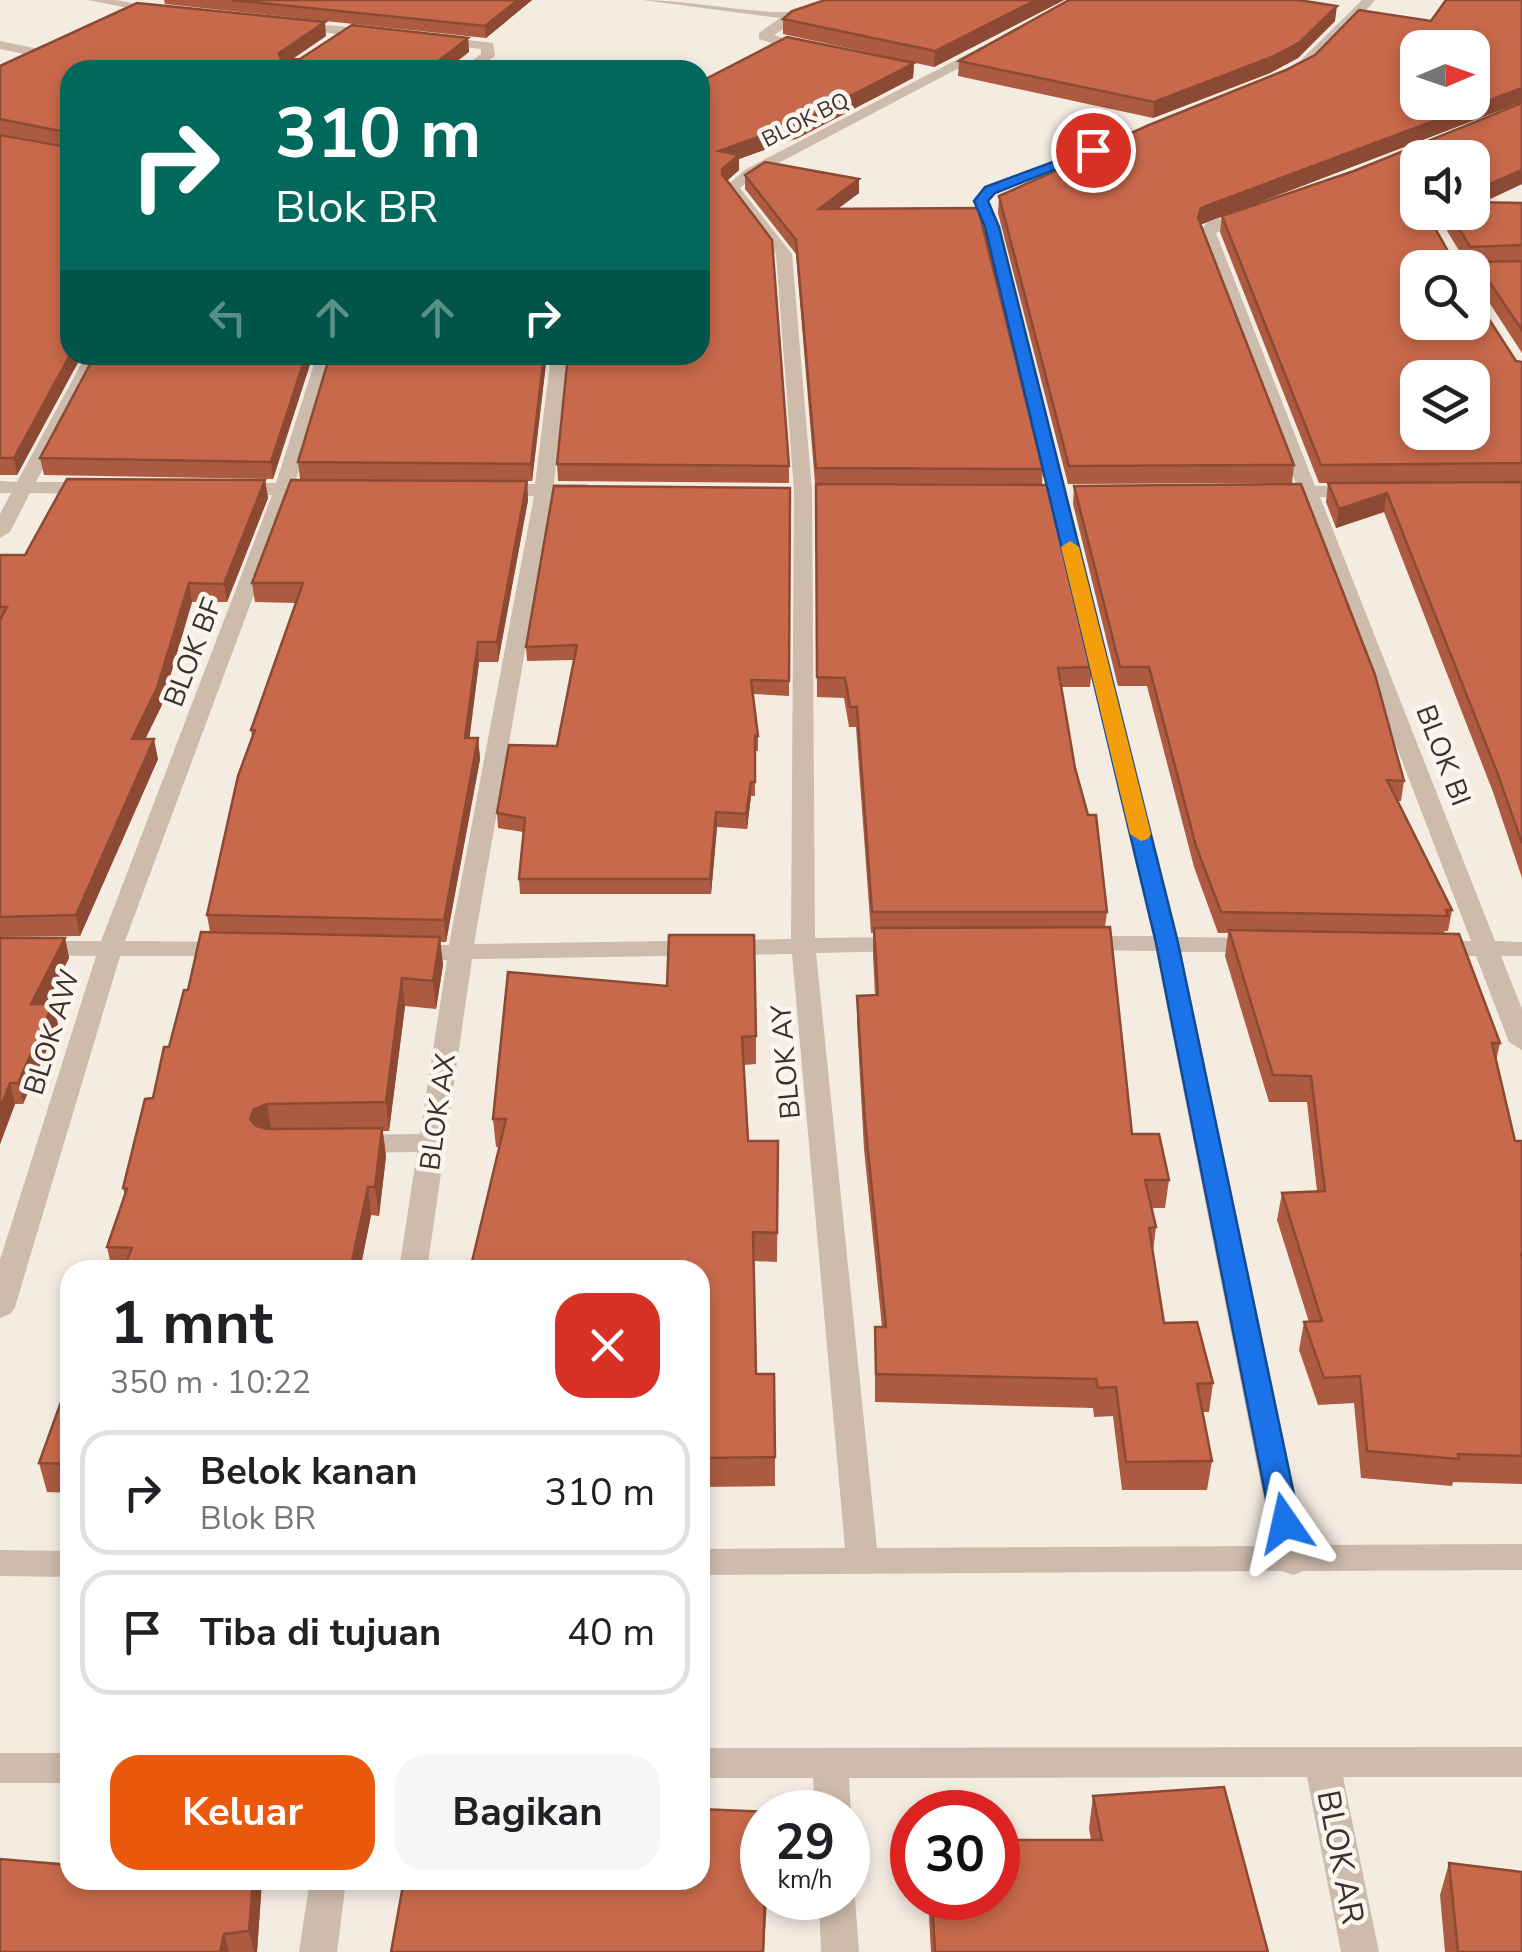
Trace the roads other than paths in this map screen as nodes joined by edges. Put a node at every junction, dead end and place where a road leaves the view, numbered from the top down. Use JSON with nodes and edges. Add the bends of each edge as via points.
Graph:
{"nodes":[{"id":1,"x":94,"y":0,"type":"edge"},
{"id":2,"x":648,"y":0,"type":"edge"},
{"id":3,"x":824,"y":0,"type":"edge"},
{"id":4,"x":1369,"y":0,"type":"edge"},
{"id":5,"x":181,"y":13,"type":"edge"},
{"id":6,"x":790,"y":16,"type":"junction"},
{"id":7,"x":275,"y":23,"type":"edge"},
{"id":8,"x":350,"y":32,"type":"junction"},
{"id":9,"x":368,"y":33,"type":"edge"},
{"id":10,"x":424,"y":38,"type":"edge"},
{"id":11,"x":0,"y":44,"type":"edge"},
{"id":12,"x":996,"y":45,"type":"edge"},
{"id":13,"x":816,"y":52,"type":"edge"},
{"id":14,"x":44,"y":54,"type":"edge"},
{"id":15,"x":306,"y":60,"type":"edge"},
{"id":16,"x":482,"y":60,"type":"edge"},
{"id":17,"x":906,"y":69,"type":"edge"},
{"id":18,"x":940,"y":76,"type":"junction"},
{"id":19,"x":1278,"y":79,"type":"edge"},
{"id":20,"x":1156,"y":126,"type":"edge"},
{"id":21,"x":1263,"y":208,"type":"edge"},
{"id":22,"x":89,"y":365,"type":"edge"},
{"id":23,"x":322,"y":365,"type":"edge"},
{"id":24,"x":558,"y":365,"type":"edge"},
{"id":25,"x":0,"y":487,"type":"edge"},
{"id":26,"x":26,"y":487,"type":"junction"},
{"id":27,"x":125,"y":488,"type":"edge"},
{"id":28,"x":204,"y":488,"type":"edge"},
{"id":29,"x":284,"y":489,"type":"junction"},
{"id":30,"x":340,"y":490,"type":"edge"},
{"id":31,"x":470,"y":490,"type":"edge"},
{"id":32,"x":544,"y":490,"type":"junction"},
{"id":33,"x":604,"y":490,"type":"edge"},
{"id":34,"x":803,"y":491,"type":"joint"},
{"id":35,"x":1308,"y":491,"type":"junction"},
{"id":36,"x":1386,"y":491,"type":"edge"},
{"id":37,"x":1250,"y":492,"type":"edge"},
{"id":38,"x":0,"y":532,"type":"edge"},
{"id":39,"x":151,"y":835,"type":"joint"},
{"id":40,"x":1167,"y":943,"type":"junction"},
{"id":41,"x":803,"y":944,"type":"junction"},
{"id":42,"x":937,"y":944,"type":"edge"},
{"id":43,"x":1052,"y":944,"type":"edge"},
{"id":44,"x":1280,"y":945,"type":"edge"},
{"id":45,"x":111,"y":946,"type":"junction"},
{"id":46,"x":0,"y":948,"type":"edge"},
{"id":47,"x":1412,"y":948,"type":"edge"},
{"id":48,"x":266,"y":950,"type":"edge"},
{"id":49,"x":1488,"y":950,"type":"junction"},
{"id":50,"x":1522,"y":950,"type":"edge"},
{"id":51,"x":382,"y":952,"type":"edge"},
{"id":52,"x":460,"y":954,"type":"junction"},
{"id":53,"x":1522,"y":1042,"type":"edge"},
{"id":54,"x":432,"y":1143,"type":"junction"},
{"id":55,"x":332,"y":1144,"type":"edge"},
{"id":56,"x":414,"y":1260,"type":"edge"},
{"id":57,"x":0,"y":1307,"type":"edge"},
{"id":58,"x":1522,"y":1558,"type":"edge"},
{"id":59,"x":862,"y":1561,"type":"junction"},
{"id":60,"x":710,"y":1562,"type":"edge"},
{"id":61,"x":1293,"y":1562,"type":"junction"},
{"id":62,"x":0,"y":1564,"type":"edge"},
{"id":63,"x":60,"y":1564,"type":"edge"},
{"id":64,"x":830,"y":1762,"type":"junction"},
{"id":65,"x":1322,"y":1762,"type":"junction"},
{"id":66,"x":1522,"y":1762,"type":"edge"},
{"id":67,"x":710,"y":1763,"type":"edge"},
{"id":68,"x":0,"y":1768,"type":"edge"},
{"id":69,"x":60,"y":1768,"type":"edge"},
{"id":70,"x":831,"y":1790,"type":"edge"},
{"id":71,"x":327,"y":1890,"type":"edge"},
{"id":72,"x":838,"y":1920,"type":"edge"},
{"id":73,"x":318,"y":1952,"type":"edge"},
{"id":74,"x":840,"y":1952,"type":"edge"},
{"id":75,"x":1360,"y":1952,"type":"edge"}],
"edges":[{"from":1,"to":5,"type":"street"},
{"from":2,"to":6,"type":"street"},
{"from":3,"to":6,"type":"street"},
{"from":4,"to":19,"type":"street","via":[[1306,64]]},
{"from":6,"to":13,"type":"street","via":[[764,36]]},
{"from":7,"to":8,"type":"street"},
{"from":8,"to":9,"type":"street"},
{"from":8,"to":15,"type":"street"},
{"from":10,"to":16,"type":"street","via":[[488,46]]},
{"from":11,"to":14,"type":"street"},
{"from":12,"to":18,"type":"street","name":"BLOK BQ"},
{"from":17,"to":18,"type":"street"},
{"from":18,"to":34,"type":"street","name":"BLOK BQ","via":[[751,172],[732,188],[777,237],[784,254]]},
{"from":20,"to":40,"type":"street","via":[[990,190],[981,201]]},
{"from":21,"to":35,"type":"street","name":"BLOK BI","via":[[1211,226],[1208,234]]},
{"from":22,"to":26,"type":"street"},
{"from":23,"to":29,"type":"street","name":"BLOK BF"},
{"from":24,"to":32,"type":"street","name":"BLOK AX"},
{"from":25,"to":26,"type":"street"},
{"from":26,"to":27,"type":"street"},
{"from":26,"to":38,"type":"street"},
{"from":28,"to":29,"type":"street"},
{"from":29,"to":30,"type":"street"},
{"from":29,"to":39,"type":"street","name":"BLOK BF"},
{"from":31,"to":32,"type":"street"},
{"from":32,"to":33,"type":"street"},
{"from":32,"to":52,"type":"street","name":"BLOK AX"},
{"from":34,"to":41,"type":"street","name":"BLOK AY"},
{"from":35,"to":36,"type":"street"},
{"from":35,"to":37,"type":"street"},
{"from":35,"to":49,"type":"street","name":"BLOK BI"},
{"from":39,"to":45,"type":"street","name":"BLOK AW"},
{"from":40,"to":43,"type":"street"},
{"from":40,"to":44,"type":"street"},
{"from":40,"to":61,"type":"street"},
{"from":41,"to":42,"type":"street"},
{"from":41,"to":52,"type":"street"},
{"from":41,"to":59,"type":"street","name":"BLOK AY"},
{"from":45,"to":46,"type":"street"},
{"from":45,"to":48,"type":"street"},
{"from":45,"to":57,"type":"street","name":"BLOK AW"},
{"from":47,"to":49,"type":"street"},
{"from":49,"to":50,"type":"street"},
{"from":49,"to":53,"type":"street","name":"BLOK BI"},
{"from":51,"to":52,"type":"street"},
{"from":52,"to":54,"type":"street","name":"BLOK AX"},
{"from":54,"to":55,"type":"street"},
{"from":54,"to":56,"type":"street","name":"BLOK AX"},
{"from":58,"to":61,"type":"street"},
{"from":59,"to":60,"type":"street"},
{"from":59,"to":61,"type":"street"},
{"from":62,"to":63,"type":"street"},
{"from":64,"to":65,"type":"street"},
{"from":64,"to":67,"type":"street"},
{"from":64,"to":70,"type":"street"},
{"from":65,"to":66,"type":"street"},
{"from":65,"to":75,"type":"street","name":"BLOK AR"},
{"from":68,"to":69,"type":"street"},
{"from":71,"to":73,"type":"street"},
{"from":72,"to":74,"type":"street"}]}
